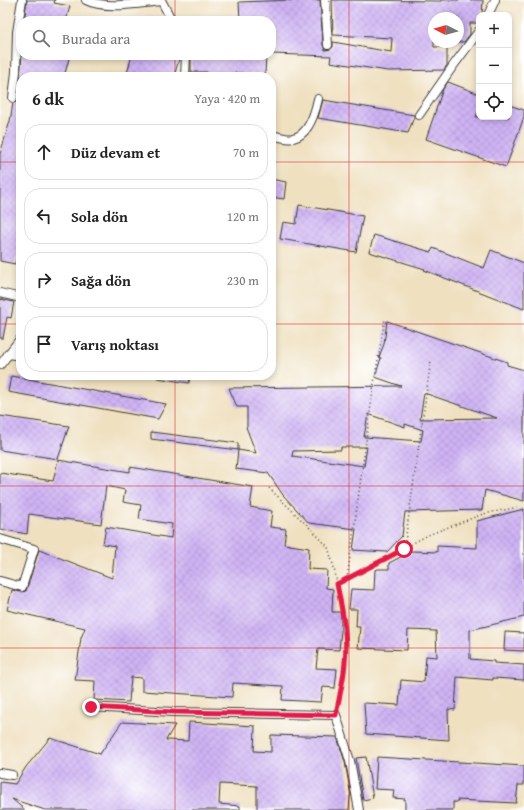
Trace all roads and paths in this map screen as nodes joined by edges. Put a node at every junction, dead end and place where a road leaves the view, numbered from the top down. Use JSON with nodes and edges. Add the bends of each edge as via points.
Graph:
{"nodes":[{"id":1,"x":22,"y":0,"type":"edge"},
{"id":2,"x":86,"y":0,"type":"edge"},
{"id":3,"x":161,"y":0,"type":"edge"},
{"id":4,"x":325,"y":0,"type":"edge"},
{"id":5,"x":495,"y":0,"type":"edge"},
{"id":6,"x":489,"y":12,"type":"edge"},
{"id":7,"x":20,"y":16,"type":"edge"},
{"id":8,"x":169,"y":16,"type":"edge"},
{"id":9,"x":476,"y":35,"type":"edge"},
{"id":10,"x":328,"y":44,"type":"dead end"},
{"id":11,"x":16,"y":60,"type":"edge"},
{"id":12,"x":186,"y":60,"type":"edge"},
{"id":13,"x":16,"y":72,"type":"edge"},
{"id":14,"x":16,"y":72,"type":"edge"},
{"id":15,"x":185,"y":72,"type":"edge"},
{"id":16,"x":13,"y":98,"type":"dead end"},
{"id":17,"x":318,"y":99,"type":"dead end"},
{"id":18,"x":419,"y":115,"type":"dead end"},
{"id":19,"x":276,"y":136,"type":"edge"},
{"id":20,"x":0,"y":293,"type":"edge"},
{"id":21,"x":16,"y":297,"type":"edge"},
{"id":22,"x":385,"y":318,"type":"dead end"},
{"id":23,"x":16,"y":344,"type":"edge"},
{"id":24,"x":8,"y":354,"type":"junction"},
{"id":25,"x":16,"y":355,"type":"edge"},
{"id":26,"x":431,"y":360,"type":"dead end"},
{"id":27,"x":0,"y":365,"type":"edge"},
{"id":28,"x":269,"y":488,"type":"dead end"},
{"id":29,"x":524,"y":506,"type":"edge"},
{"id":30,"x":0,"y":538,"type":"edge"},
{"id":31,"x":404,"y":549,"type":"junction"},
{"id":32,"x":347,"y":579,"type":"junction"},
{"id":33,"x":0,"y":581,"type":"edge"},
{"id":34,"x":337,"y":584,"type":"junction"},
{"id":35,"x":91,"y":707,"type":"dead end"},
{"id":36,"x":336,"y":715,"type":"junction"},
{"id":37,"x":0,"y":773,"type":"edge"},
{"id":38,"x":12,"y":775,"type":"dead end"},
{"id":39,"x":359,"y":810,"type":"edge"}],
"edges":[{"from":1,"to":7,"type":"street"},
{"from":2,"to":3,"type":"street","via":[[110,5]]},
{"from":3,"to":8,"type":"street"},
{"from":4,"to":10,"type":"street"},
{"from":5,"to":6,"type":"street"},
{"from":9,"to":18,"type":"street"},
{"from":11,"to":13,"type":"street"},
{"from":12,"to":15,"type":"street"},
{"from":14,"to":16,"type":"street"},
{"from":17,"to":19,"type":"street","via":[[312,120],[302,136],[292,139]]},
{"from":20,"to":21,"type":"street"},
{"from":22,"to":32,"type":"path"},
{"from":23,"to":24,"type":"street"},
{"from":24,"to":25,"type":"street"},
{"from":24,"to":27,"type":"street"},
{"from":26,"to":31,"type":"path"},
{"from":28,"to":34,"type":"path","via":[[328,547]]},
{"from":29,"to":31,"type":"path","via":[[484,514],[428,536]]},
{"from":30,"to":33,"type":"street","via":[[34,548],[22,587]]},
{"from":31,"to":32,"type":"path"},
{"from":32,"to":34,"type":"path"},
{"from":34,"to":36,"type":"path","via":[[343,612],[345,661]]},
{"from":35,"to":36,"type":"street","via":[[173,712]]},
{"from":36,"to":39,"type":"street","via":[[350,761]]},
{"from":37,"to":38,"type":"street"}]}
